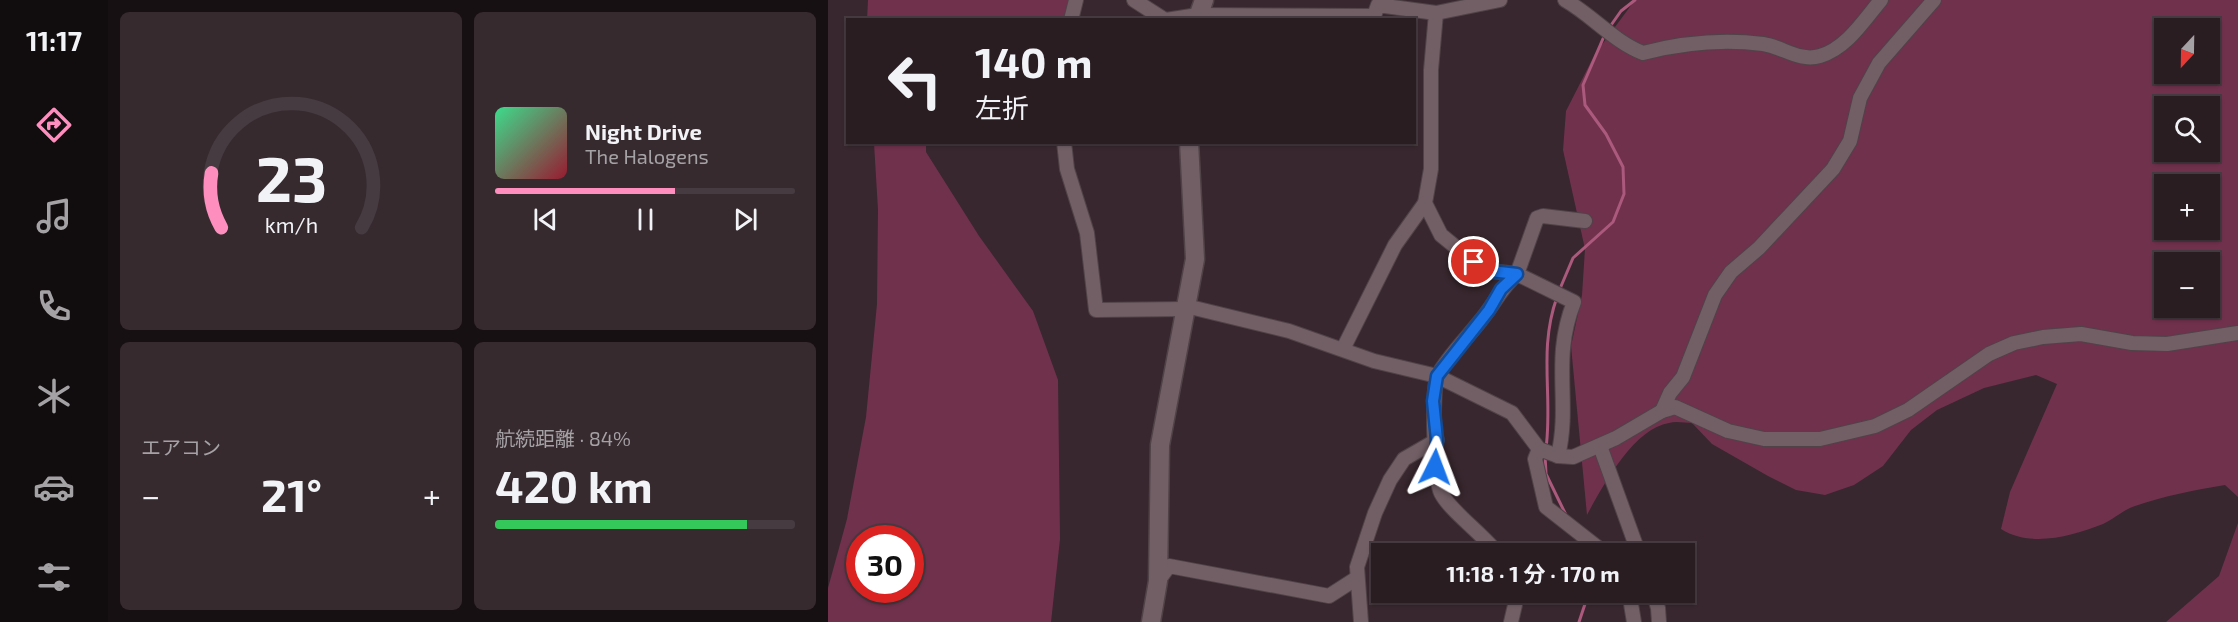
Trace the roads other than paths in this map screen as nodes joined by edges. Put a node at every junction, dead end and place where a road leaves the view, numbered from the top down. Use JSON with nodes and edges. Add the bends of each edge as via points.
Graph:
{"nodes":[{"id":1,"x":1076,"y":0,"type":"edge"},
{"id":2,"x":1134,"y":0,"type":"edge"},
{"id":3,"x":1500,"y":0,"type":"edge"},
{"id":4,"x":1565,"y":0,"type":"edge"},
{"id":5,"x":1881,"y":0,"type":"edge"},
{"id":6,"x":1934,"y":0,"type":"edge"},
{"id":7,"x":1377,"y":2,"type":"edge"},
{"id":8,"x":1467,"y":3,"type":"edge"},
{"id":9,"x":1200,"y":12,"type":"edge"},
{"id":10,"x":1436,"y":13,"type":"junction"},
{"id":11,"x":1072,"y":18,"type":"edge"},
{"id":12,"x":1163,"y":18,"type":"edge"},
{"id":13,"x":1174,"y":18,"type":"edge"},
{"id":14,"x":1064,"y":144,"type":"edge"},
{"id":15,"x":1189,"y":144,"type":"edge"},
{"id":16,"x":1425,"y":203,"type":"junction"},
{"id":17,"x":1585,"y":221,"type":"dead end"},
{"id":18,"x":1517,"y":274,"type":"junction"},
{"id":19,"x":1185,"y":307,"type":"junction"},
{"id":20,"x":2238,"y":333,"type":"edge"},
{"id":21,"x":1343,"y":349,"type":"junction"},
{"id":22,"x":1437,"y":376,"type":"junction"},
{"id":23,"x":1662,"y":411,"type":"junction"},
{"id":24,"x":1437,"y":440,"type":"junction"},
{"id":25,"x":1600,"y":446,"type":"junction"},
{"id":26,"x":1539,"y":449,"type":"junction"},
{"id":27,"x":1558,"y":456,"type":"junction"},
{"id":28,"x":1488,"y":543,"type":"edge"},
{"id":29,"x":1592,"y":543,"type":"edge"},
{"id":30,"x":1635,"y":543,"type":"edge"},
{"id":31,"x":1357,"y":578,"type":"junction"},
{"id":32,"x":1158,"y":581,"type":"junction"},
{"id":33,"x":1515,"y":603,"type":"edge"},
{"id":34,"x":1631,"y":603,"type":"edge"},
{"id":35,"x":1656,"y":603,"type":"edge"},
{"id":36,"x":1151,"y":622,"type":"edge"},
{"id":37,"x":1361,"y":622,"type":"edge"},
{"id":38,"x":1511,"y":622,"type":"edge"},
{"id":39,"x":1634,"y":622,"type":"edge"},
{"id":40,"x":1659,"y":622,"type":"edge"}],
"edges":[{"from":1,"to":11,"type":"street"},
{"from":2,"to":12,"type":"street"},
{"from":3,"to":8,"type":"street"},
{"from":4,"to":5,"type":"street","via":[[1589,14],[1612,36],[1643,53],[1698,42],[1764,44],[1804,58],[1822,56],[1843,44]]},
{"from":6,"to":23,"type":"street","via":[[1879,63],[1860,98],[1850,141],[1833,169],[1759,248],[1731,272],[1714,295],[1683,377]]},
{"from":7,"to":9,"type":"street","via":[[1374,16]]},
{"from":7,"to":10,"type":"street"},
{"from":8,"to":10,"type":"street"},
{"from":9,"to":13,"type":"street"},
{"from":10,"to":16,"type":"street","via":[[1431,70],[1431,169]]},
{"from":14,"to":19,"type":"street","via":[[1067,168],[1087,233],[1096,310]]},
{"from":15,"to":19,"type":"street","via":[[1194,259]]},
{"from":16,"to":18,"type":"street","via":[[1441,235],[1474,262],[1491,271]]},
{"from":16,"to":21,"type":"street","via":[[1395,245]]},
{"from":17,"to":18,"type":"street","via":[[1537,218]]},
{"from":18,"to":22,"type":"street","via":[[1501,289]]},
{"from":18,"to":27,"type":"street","via":[[1574,302],[1561,346],[1563,435]]},
{"from":19,"to":21,"type":"street","via":[[1289,331]]},
{"from":19,"to":32,"type":"street","via":[[1160,445]]},
{"from":20,"to":23,"type":"street","via":[[2167,344],[2132,343],[2081,334],[2014,343],[1970,366],[1908,410],[1875,426],[1820,439],[1764,439],[1728,431],[1675,407]]},
{"from":21,"to":22,"type":"street"},
{"from":22,"to":24,"type":"street","via":[[1433,401]]},
{"from":22,"to":26,"type":"street","via":[[1512,413]]},
{"from":23,"to":25,"type":"street"},
{"from":24,"to":28,"type":"street","via":[[1435,467],[1441,494]]},
{"from":24,"to":31,"type":"street","via":[[1404,459],[1390,480],[1371,524]]},
{"from":25,"to":27,"type":"street","via":[[1573,456]]},
{"from":25,"to":30,"type":"street"},
{"from":26,"to":27,"type":"street"},
{"from":26,"to":29,"type":"street","via":[[1535,459],[1546,507]]},
{"from":31,"to":32,"type":"street","via":[[1329,596],[1169,566]]},
{"from":31,"to":37,"type":"street"},
{"from":32,"to":36,"type":"street"},
{"from":33,"to":38,"type":"street"},
{"from":34,"to":39,"type":"street"},
{"from":35,"to":40,"type":"street"}]}
